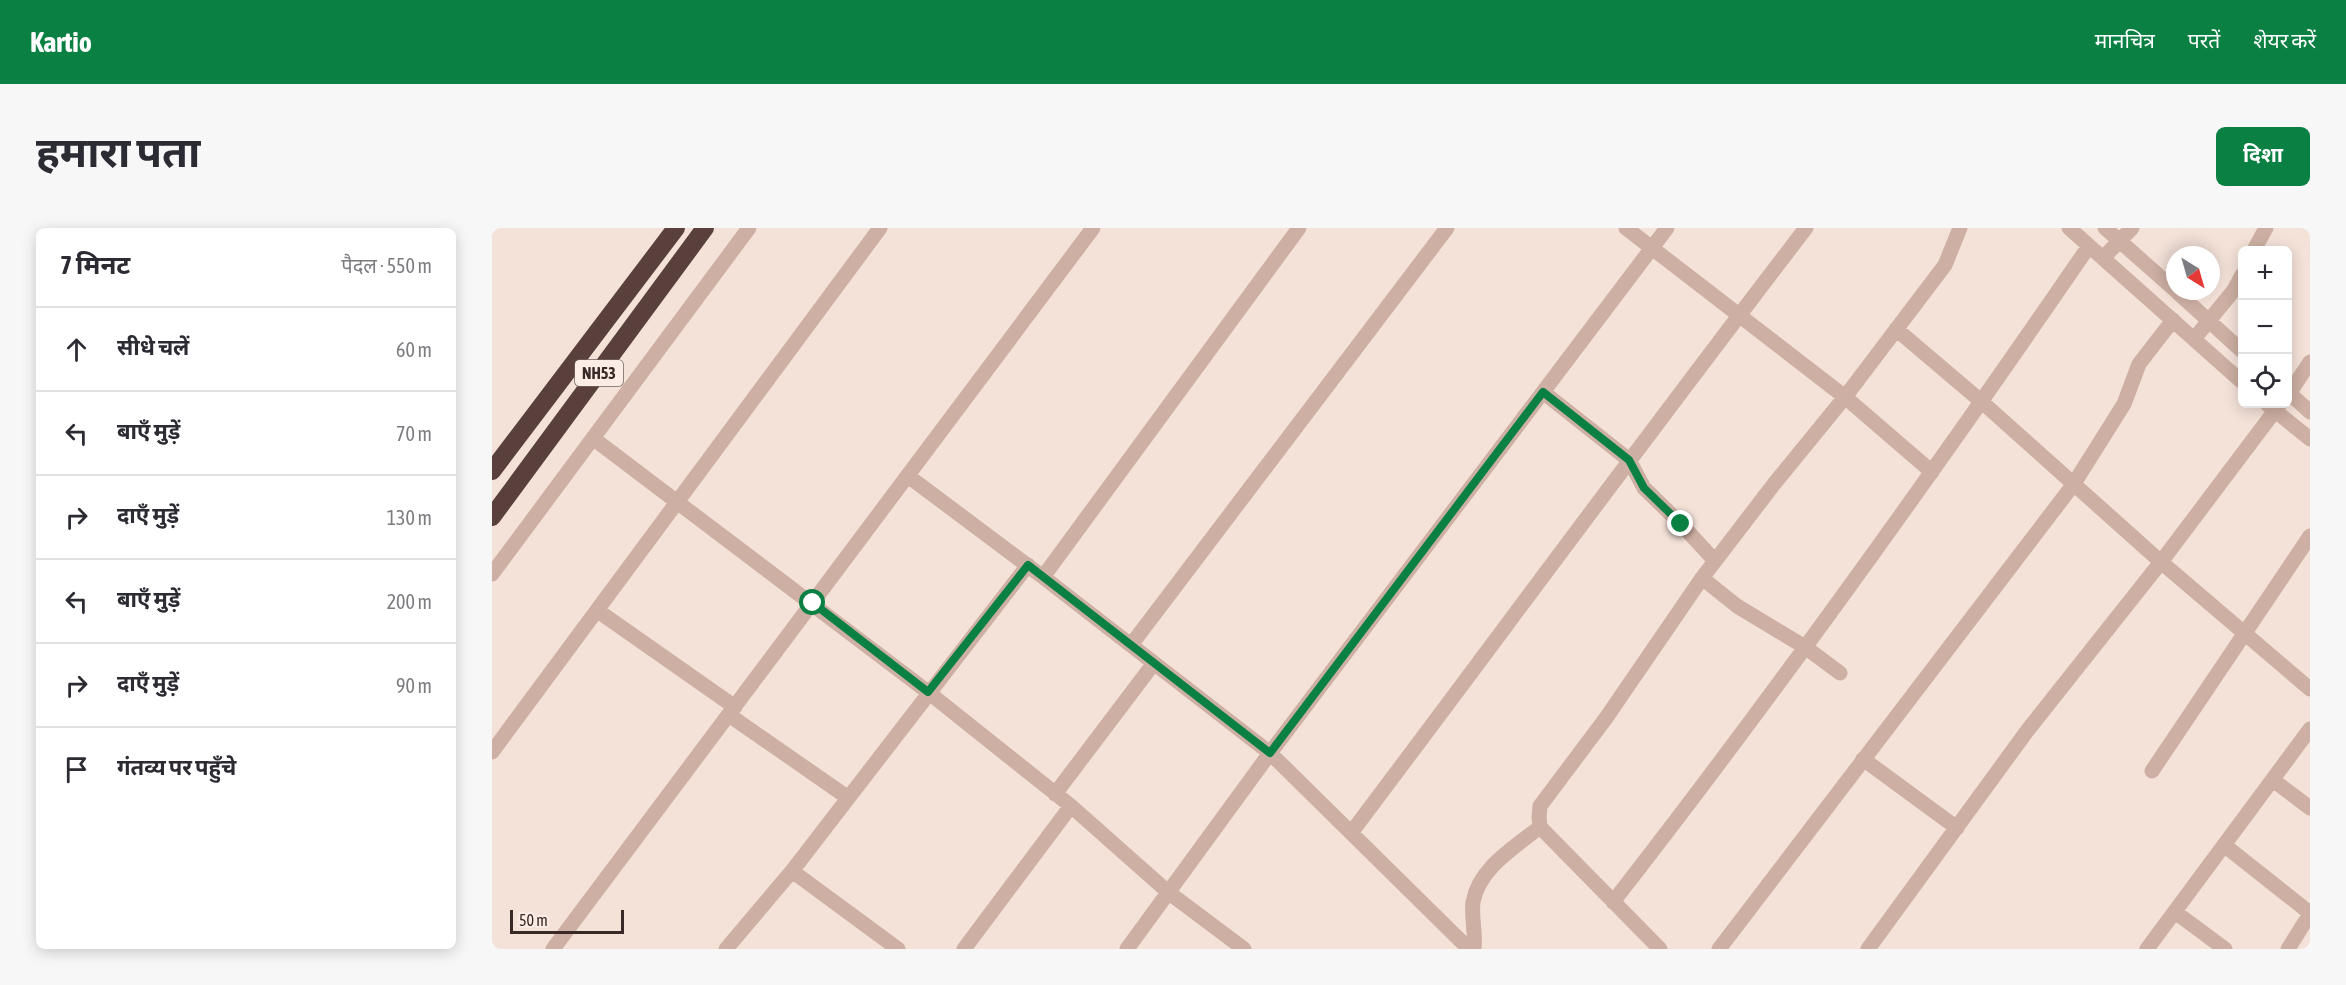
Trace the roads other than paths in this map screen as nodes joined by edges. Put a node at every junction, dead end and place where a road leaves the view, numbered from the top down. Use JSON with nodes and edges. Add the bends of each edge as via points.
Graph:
{"nodes":[{"id":1,"x":676,"y":228,"type":"edge"},
{"id":2,"x":705,"y":228,"type":"edge"},
{"id":3,"x":749,"y":228,"type":"edge"},
{"id":4,"x":880,"y":228,"type":"edge"},
{"id":5,"x":1299,"y":228,"type":"edge"},
{"id":6,"x":1447,"y":228,"type":"edge"},
{"id":7,"x":1626,"y":228,"type":"edge"},
{"id":8,"x":1667,"y":228,"type":"edge"},
{"id":9,"x":1806,"y":228,"type":"edge"},
{"id":10,"x":1960,"y":228,"type":"edge"},
{"id":11,"x":2069,"y":228,"type":"edge"},
{"id":12,"x":2104,"y":228,"type":"edge"},
{"id":13,"x":2132,"y":228,"type":"edge"},
{"id":14,"x":2266,"y":228,"type":"edge"},
{"id":15,"x":1089,"y":230,"type":"edge"},
{"id":16,"x":2120,"y":242,"type":"junction"},
{"id":17,"x":2089,"y":246,"type":"junction"},
{"id":18,"x":2255,"y":246,"type":"edge"},
{"id":19,"x":1652,"y":248,"type":"junction"},
{"id":20,"x":2103,"y":258,"type":"junction"},
{"id":21,"x":2238,"y":281,"type":"edge"},
{"id":22,"x":2166,"y":283,"type":"edge"},
{"id":23,"x":2186,"y":300,"type":"edge"},
{"id":24,"x":1740,"y":314,"type":"junction"},
{"id":25,"x":2173,"y":320,"type":"junction"},
{"id":26,"x":2210,"y":321,"type":"junction"},
{"id":27,"x":1896,"y":329,"type":"junction"},
{"id":28,"x":2194,"y":339,"type":"junction"},
{"id":29,"x":2238,"y":347,"type":"edge"},
{"id":30,"x":2310,"y":362,"type":"edge"},
{"id":31,"x":2238,"y":378,"type":"edge"},
{"id":32,"x":2292,"y":386,"type":"edge"},
{"id":33,"x":1543,"y":392,"type":"junction"},
{"id":34,"x":1845,"y":397,"type":"junction"},
{"id":35,"x":1982,"y":402,"type":"junction"},
{"id":36,"x":2292,"y":405,"type":"edge"},
{"id":37,"x":2275,"y":408,"type":"edge"},
{"id":38,"x":2287,"y":408,"type":"edge"},
{"id":39,"x":2310,"y":412,"type":"edge"},
{"id":40,"x":594,"y":439,"type":"junction"},
{"id":41,"x":2310,"y":439,"type":"edge"},
{"id":42,"x":1629,"y":460,"type":"junction"},
{"id":43,"x":492,"y":471,"type":"edge"},
{"id":44,"x":1932,"y":472,"type":"junction"},
{"id":45,"x":908,"y":476,"type":"junction"},
{"id":46,"x":2073,"y":485,"type":"junction"},
{"id":47,"x":679,"y":502,"type":"junction"},
{"id":48,"x":492,"y":517,"type":"edge"},
{"id":49,"x":2310,"y":536,"type":"edge"},
{"id":50,"x":1715,"y":561,"type":"junction"},
{"id":51,"x":2161,"y":562,"type":"junction"},
{"id":52,"x":1028,"y":565,"type":"junction"},
{"id":53,"x":492,"y":574,"type":"edge"},
{"id":54,"x":1043,"y":577,"type":"junction"},
{"id":55,"x":1702,"y":578,"type":"junction"},
{"id":56,"x":813,"y":603,"type":"junction"},
{"id":57,"x":598,"y":610,"type":"junction"},
{"id":58,"x":2245,"y":635,"type":"junction"},
{"id":59,"x":1131,"y":645,"type":"junction"},
{"id":60,"x":1805,"y":647,"type":"junction"},
{"id":61,"x":1155,"y":663,"type":"junction"},
{"id":62,"x":1840,"y":673,"type":"dead end"},
{"id":63,"x":2310,"y":689,"type":"edge"},
{"id":64,"x":928,"y":692,"type":"junction"},
{"id":65,"x":732,"y":711,"type":"junction"},
{"id":66,"x":2310,"y":729,"type":"edge"},
{"id":67,"x":492,"y":752,"type":"edge"},
{"id":68,"x":1270,"y":753,"type":"junction"},
{"id":69,"x":1863,"y":759,"type":"junction"},
{"id":70,"x":2152,"y":771,"type":"dead end"},
{"id":71,"x":2272,"y":780,"type":"junction"},
{"id":72,"x":1055,"y":794,"type":"junction"},
{"id":73,"x":848,"y":797,"type":"junction"},
{"id":74,"x":1071,"y":806,"type":"junction"},
{"id":75,"x":2310,"y":808,"type":"edge"},
{"id":76,"x":1540,"y":827,"type":"junction"},
{"id":77,"x":1957,"y":828,"type":"junction"},
{"id":78,"x":1351,"y":833,"type":"junction"},
{"id":79,"x":2224,"y":845,"type":"junction"},
{"id":80,"x":792,"y":871,"type":"junction"},
{"id":81,"x":1168,"y":892,"type":"junction"},
{"id":82,"x":1613,"y":902,"type":"junction"},
{"id":83,"x":2175,"y":912,"type":"junction"},
{"id":84,"x":2310,"y":913,"type":"edge"},
{"id":85,"x":553,"y":949,"type":"edge"},
{"id":86,"x":726,"y":949,"type":"edge"},
{"id":87,"x":898,"y":949,"type":"edge"},
{"id":88,"x":964,"y":949,"type":"edge"},
{"id":89,"x":1127,"y":949,"type":"edge"},
{"id":90,"x":1244,"y":949,"type":"edge"},
{"id":91,"x":1469,"y":949,"type":"edge"},
{"id":92,"x":1474,"y":949,"type":"edge"},
{"id":93,"x":1660,"y":949,"type":"edge"},
{"id":94,"x":1719,"y":949,"type":"edge"},
{"id":95,"x":1868,"y":949,"type":"edge"},
{"id":96,"x":2147,"y":949,"type":"edge"},
{"id":97,"x":2225,"y":949,"type":"edge"},
{"id":98,"x":2288,"y":949,"type":"edge"}],
"edges":[{"from":1,"to":43,"type":"highway","number":"NH53"},
{"from":2,"to":48,"type":"highway","number":"NH53"},
{"from":3,"to":40,"type":"street"},
{"from":4,"to":47,"type":"street"},
{"from":5,"to":54,"type":"street"},
{"from":6,"to":59,"type":"street"},
{"from":7,"to":19,"type":"street"},
{"from":8,"to":19,"type":"street"},
{"from":9,"to":24,"type":"street"},
{"from":10,"to":27,"type":"street","via":[[1945,265]]},
{"from":11,"to":17,"type":"street"},
{"from":12,"to":16,"type":"street"},
{"from":13,"to":16,"type":"street"},
{"from":14,"to":18,"type":"street"},
{"from":15,"to":45,"type":"street"},
{"from":16,"to":20,"type":"street"},
{"from":16,"to":22,"type":"street"},
{"from":17,"to":20,"type":"street"},
{"from":17,"to":35,"type":"street"},
{"from":19,"to":24,"type":"street"},
{"from":19,"to":33,"type":"street"},
{"from":20,"to":25,"type":"street"},
{"from":21,"to":26,"type":"street"},
{"from":23,"to":26,"type":"street"},
{"from":24,"to":34,"type":"street"},
{"from":24,"to":42,"type":"street"},
{"from":25,"to":28,"type":"street"},
{"from":25,"to":46,"type":"street","via":[[2139,364],[2124,404]]},
{"from":26,"to":28,"type":"street"},
{"from":26,"to":29,"type":"street"},
{"from":27,"to":34,"type":"street"},
{"from":27,"to":35,"type":"street"},
{"from":28,"to":31,"type":"street"},
{"from":30,"to":32,"type":"street"},
{"from":33,"to":42,"type":"street"},
{"from":33,"to":68,"type":"street"},
{"from":34,"to":44,"type":"street"},
{"from":34,"to":50,"type":"street"},
{"from":35,"to":44,"type":"street"},
{"from":35,"to":46,"type":"street"},
{"from":36,"to":39,"type":"street"},
{"from":37,"to":51,"type":"street"},
{"from":38,"to":41,"type":"street"},
{"from":40,"to":47,"type":"street"},
{"from":40,"to":53,"type":"street"},
{"from":42,"to":50,"type":"street","via":[[1644,488]]},
{"from":42,"to":78,"type":"street"},
{"from":44,"to":60,"type":"street"},
{"from":45,"to":52,"type":"street"},
{"from":45,"to":56,"type":"street"},
{"from":46,"to":51,"type":"street"},
{"from":46,"to":69,"type":"street"},
{"from":47,"to":56,"type":"street"},
{"from":47,"to":57,"type":"street"},
{"from":49,"to":58,"type":"street"},
{"from":50,"to":55,"type":"street"},
{"from":51,"to":58,"type":"street"},
{"from":51,"to":77,"type":"street","via":[[2027,731]]},
{"from":52,"to":54,"type":"street"},
{"from":52,"to":64,"type":"street"},
{"from":54,"to":59,"type":"street"},
{"from":55,"to":60,"type":"street","via":[[1737,606]]},
{"from":55,"to":76,"type":"street","via":[[1540,806]]},
{"from":56,"to":64,"type":"street"},
{"from":56,"to":65,"type":"street"},
{"from":57,"to":65,"type":"street"},
{"from":57,"to":67,"type":"street"},
{"from":58,"to":63,"type":"street"},
{"from":58,"to":70,"type":"street"},
{"from":59,"to":61,"type":"street"},
{"from":60,"to":62,"type":"street"},
{"from":60,"to":82,"type":"street"},
{"from":61,"to":68,"type":"street"},
{"from":61,"to":72,"type":"street"},
{"from":64,"to":72,"type":"street"},
{"from":64,"to":73,"type":"street"},
{"from":65,"to":73,"type":"street"},
{"from":65,"to":85,"type":"street"},
{"from":66,"to":71,"type":"street"},
{"from":68,"to":78,"type":"street"},
{"from":68,"to":81,"type":"street"},
{"from":69,"to":77,"type":"street"},
{"from":69,"to":94,"type":"street"},
{"from":71,"to":75,"type":"street"},
{"from":71,"to":79,"type":"street"},
{"from":72,"to":74,"type":"street"},
{"from":73,"to":80,"type":"street"},
{"from":74,"to":81,"type":"street"},
{"from":74,"to":88,"type":"street"},
{"from":76,"to":82,"type":"street"},
{"from":76,"to":92,"type":"street","via":[[1491,868],[1478,885],[1473,903]]},
{"from":77,"to":95,"type":"street"},
{"from":78,"to":91,"type":"street"},
{"from":79,"to":83,"type":"street"},
{"from":79,"to":84,"type":"street"},
{"from":80,"to":86,"type":"street"},
{"from":80,"to":87,"type":"street"},
{"from":81,"to":89,"type":"street"},
{"from":81,"to":90,"type":"street"},
{"from":82,"to":93,"type":"street"},
{"from":83,"to":96,"type":"street"},
{"from":83,"to":97,"type":"street"},
{"from":84,"to":98,"type":"street"}]}
